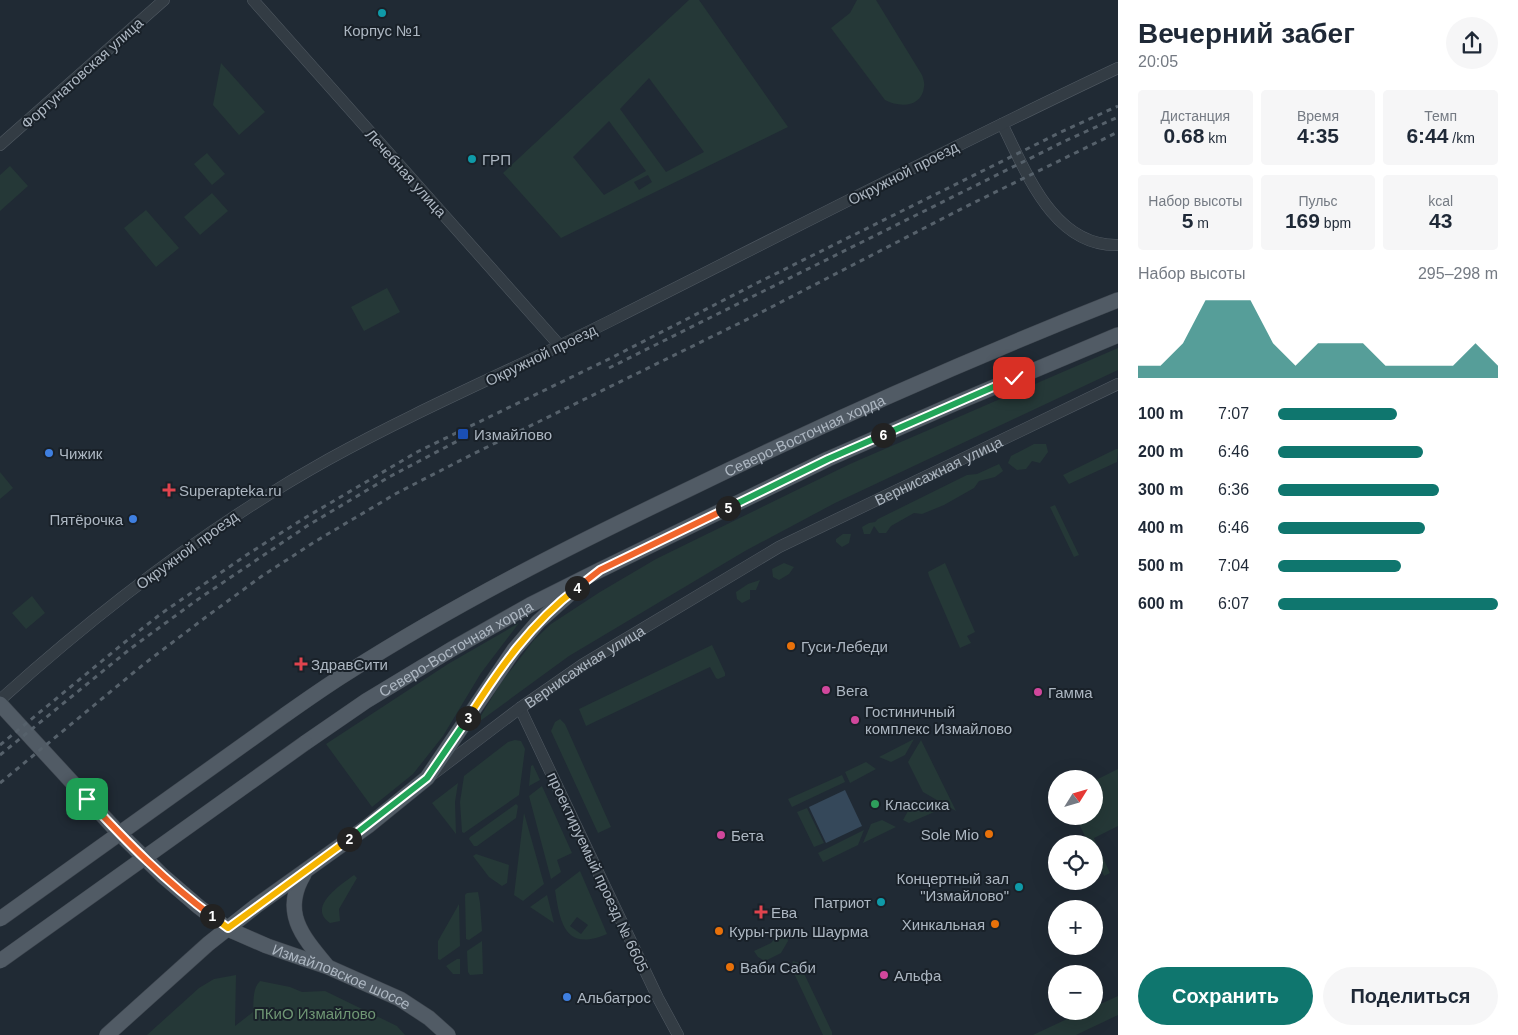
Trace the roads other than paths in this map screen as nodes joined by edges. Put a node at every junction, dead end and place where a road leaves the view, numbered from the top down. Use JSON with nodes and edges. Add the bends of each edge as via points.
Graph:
{"nodes":[{"id":1,"x":164,"y":0,"type":"edge"},
{"id":2,"x":252,"y":0,"type":"edge"},
{"id":3,"x":1118,"y":68,"type":"edge"},
{"id":4,"x":1002,"y":124,"type":"junction"},
{"id":5,"x":0,"y":145,"type":"edge"},
{"id":6,"x":1118,"y":245,"type":"edge"},
{"id":7,"x":1118,"y":300,"type":"edge"},
{"id":8,"x":1118,"y":335,"type":"edge"},
{"id":9,"x":560,"y":346,"type":"junction"},
{"id":10,"x":1118,"y":384,"type":"edge"},
{"id":11,"x":600,"y":570,"type":"junction"},
{"id":12,"x":0,"y":700,"type":"edge"},
{"id":13,"x":0,"y":704,"type":"edge"},
{"id":14,"x":520,"y":708,"type":"junction"},
{"id":15,"x":427,"y":778,"type":"junction"},
{"id":16,"x":306,"y":870,"type":"junction"},
{"id":17,"x":0,"y":919,"type":"edge"},
{"id":18,"x":228,"y":928,"type":"junction"},
{"id":19,"x":0,"y":961,"type":"edge"},
{"id":20,"x":328,"y":967,"type":"junction"},
{"id":21,"x":107,"y":1035,"type":"edge"},
{"id":22,"x":448,"y":1035,"type":"edge"},
{"id":23,"x":678,"y":1035,"type":"edge"}],
"edges":[{"from":1,"to":5,"type":"street","name":"Фортунатовская улица"},
{"from":2,"to":9,"type":"street","name":"Лечебная улица"},
{"from":3,"to":4,"type":"street","name":"Окружной проезд"},
{"from":4,"to":6,"type":"street","via":[[1035,190],[1052,214],[1080,236]]},
{"from":4,"to":9,"type":"street","name":"Окружной проезд"},
{"from":7,"to":17,"type":"main road","name":"Северо-Восточная хорда","bridge":true,"via":[[814,429],[618,523],[433,621],[346,673]]},
{"from":8,"to":11,"type":"main road","name":"Северо-Восточная хорда","via":[[828,459]]},
{"from":9,"to":12,"type":"street","name":"Окружной проезд","via":[[371,436],[251,506],[96,617]]},
{"from":10,"to":14,"type":"street","name":"Вернисажная улица","via":[[778,546],[591,660]]},
{"from":11,"to":15,"type":"main road","via":[[560,600],[514,650]]},
{"from":11,"to":19,"type":"main road","name":"Северо-Восточная хорда","bridge":true,"via":[[452,648],[366,701]]},
{"from":13,"to":18,"type":"main road","name":"Измайловское шоссе","via":[[116,830],[163,876]]},
{"from":14,"to":15,"type":"street","name":"Вернисажная улица"},
{"from":14,"to":23,"type":"street","name":"проектируемый проезд № 6605"},
{"from":15,"to":16,"type":"main road","name":"Вернисажная улица"},
{"from":16,"to":18,"type":"main road","name":"Вернисажная улица"},
{"from":16,"to":20,"type":"main road","via":[[294,897],[296,920],[305,940]]},
{"from":18,"to":20,"type":"main road","name":"Измайловское шоссе","via":[[267,946]]},
{"from":18,"to":21,"type":"main road","name":"Вернисажная улица"},
{"from":20,"to":22,"type":"main road","name":"Измайловское шоссе","via":[[400,999]]}]}
